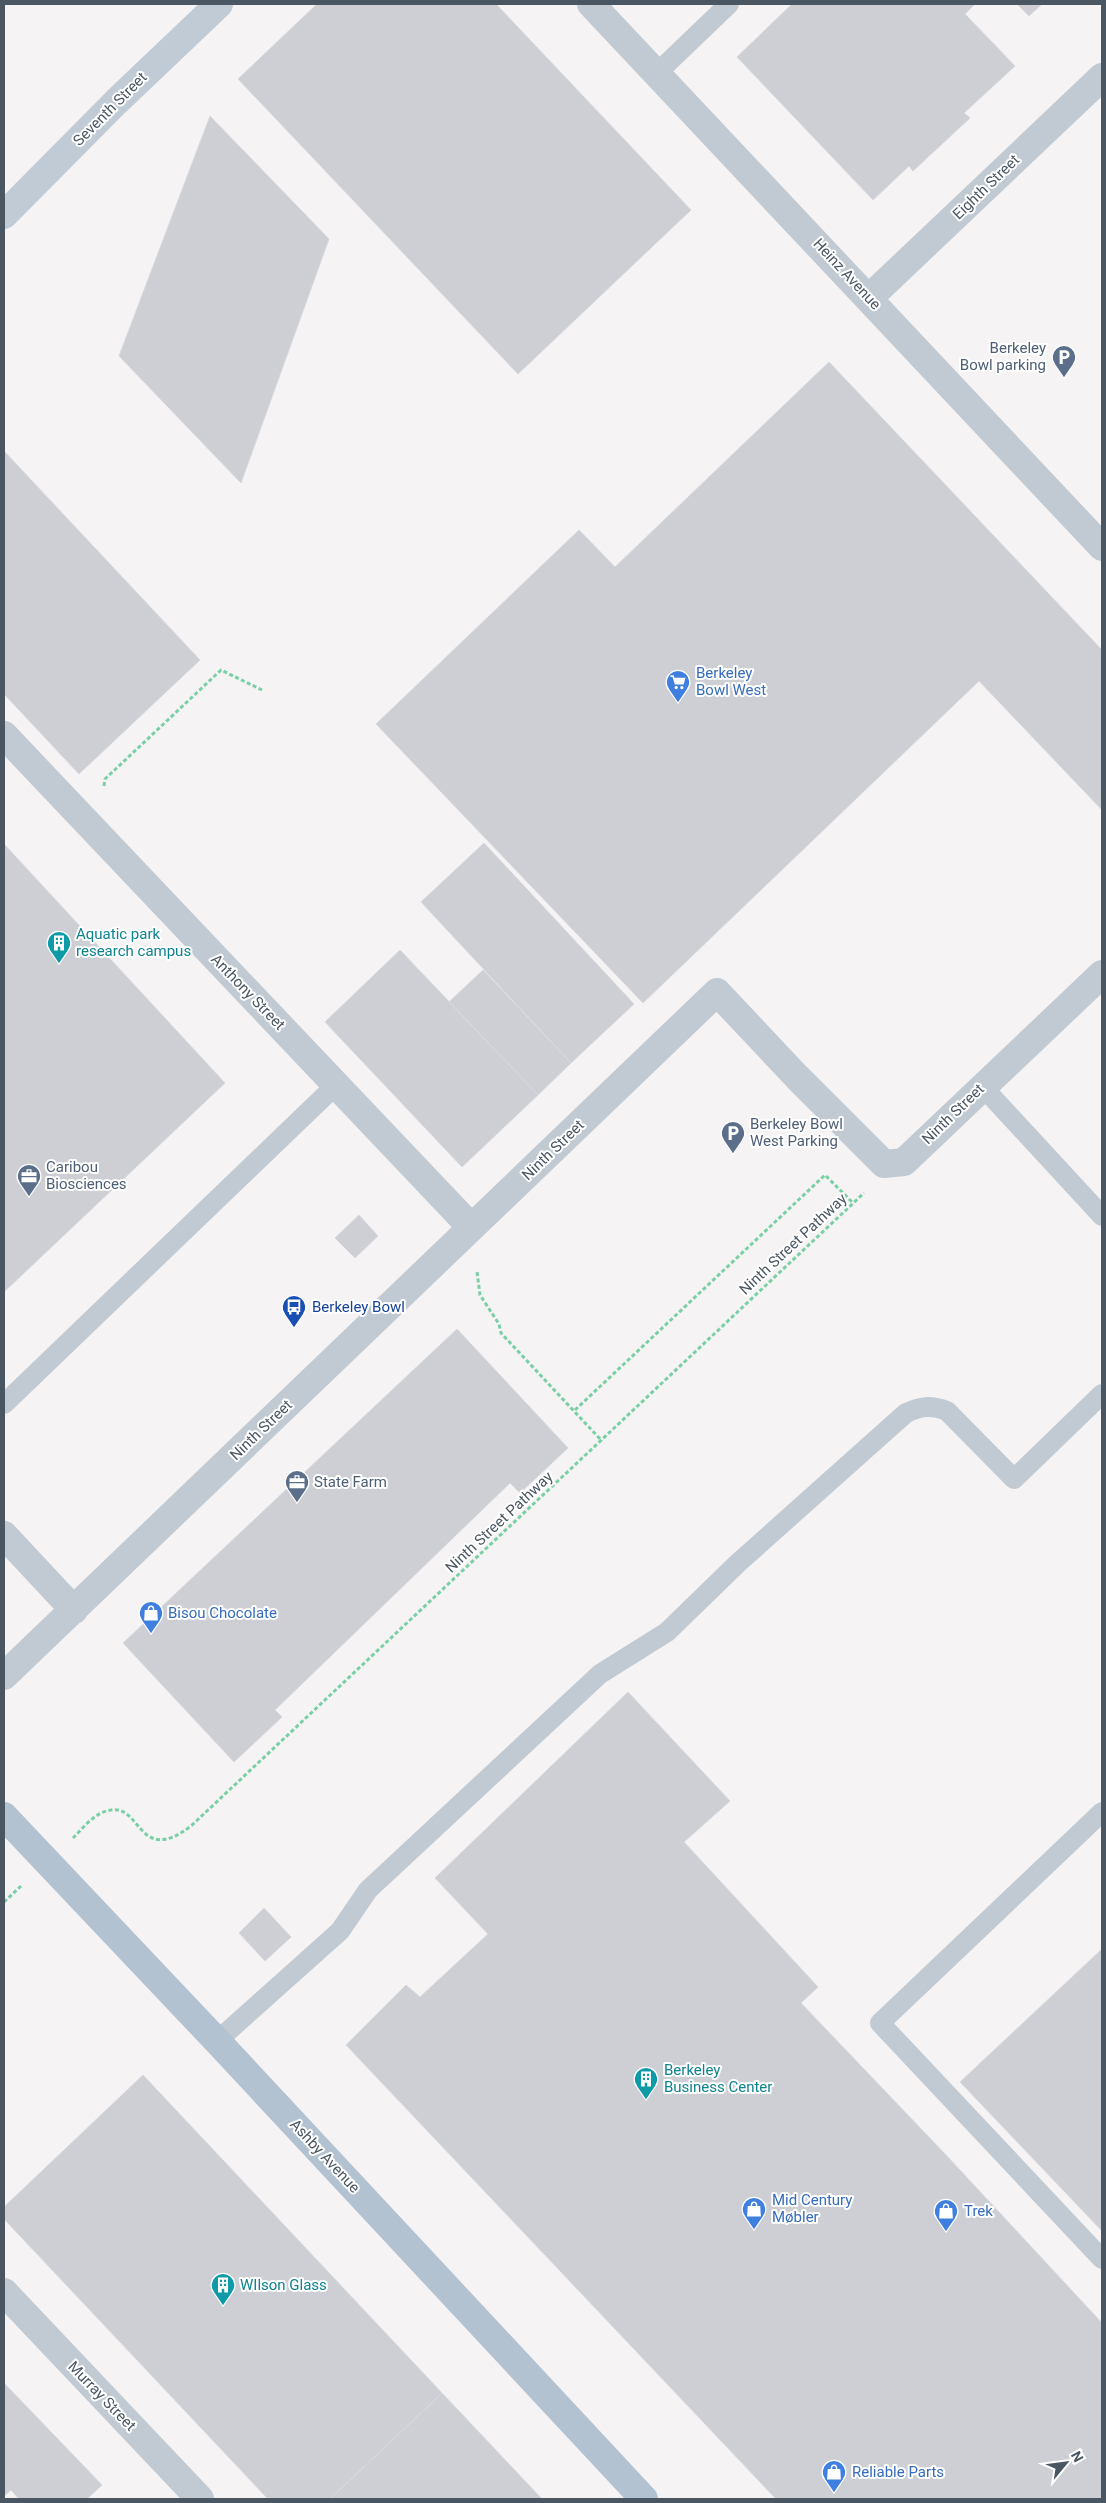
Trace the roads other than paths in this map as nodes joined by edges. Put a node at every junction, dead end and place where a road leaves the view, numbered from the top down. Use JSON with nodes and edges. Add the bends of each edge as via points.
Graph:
{"nodes":[{"id":1,"x":218,"y":4,"type":"edge"},
{"id":2,"x":591,"y":4,"type":"edge"},
{"id":3,"x":729,"y":4,"type":"edge"},
{"id":4,"x":657,"y":73,"type":"junction"},
{"id":5,"x":1102,"y":77,"type":"edge"},
{"id":6,"x":4,"y":215,"type":"edge"},
{"id":7,"x":869,"y":298,"type":"junction"},
{"id":8,"x":1102,"y":547,"type":"edge"},
{"id":9,"x":4,"y":735,"type":"edge"},
{"id":10,"x":1102,"y":974,"type":"edge"},
{"id":11,"x":336,"y":1085,"type":"junction"},
{"id":12,"x":982,"y":1086,"type":"junction"},
{"id":13,"x":1102,"y":1216,"type":"edge"},
{"id":14,"x":471,"y":1228,"type":"junction"},
{"id":15,"x":1102,"y":1394,"type":"edge"},
{"id":16,"x":4,"y":1404,"type":"edge"},
{"id":17,"x":4,"y":1535,"type":"edge"},
{"id":18,"x":74,"y":1610,"type":"junction"},
{"id":19,"x":4,"y":1676,"type":"edge"},
{"id":20,"x":1102,"y":1812,"type":"edge"},
{"id":21,"x":4,"y":1816,"type":"edge"},
{"id":22,"x":217,"y":2041,"type":"junction"},
{"id":23,"x":1102,"y":2259,"type":"edge"},
{"id":24,"x":4,"y":2292,"type":"edge"},
{"id":25,"x":200,"y":2499,"type":"edge"},
{"id":26,"x":644,"y":2499,"type":"edge"}],
"edges":[{"from":1,"to":6,"type":"street","name":"Seventh Street"},
{"from":2,"to":4,"type":"street","name":"Heinz Avenue"},
{"from":3,"to":4,"type":"lane"},
{"from":4,"to":7,"type":"street","name":"Heinz Avenue"},
{"from":5,"to":7,"type":"street","name":"Eighth Street"},
{"from":7,"to":8,"type":"street","name":"Heinz Avenue"},
{"from":9,"to":11,"type":"street","name":"Anthony Street"},
{"from":10,"to":12,"type":"street","name":"Ninth Street"},
{"from":11,"to":14,"type":"street","name":"Anthony Street"},
{"from":11,"to":16,"type":"lane"},
{"from":12,"to":13,"type":"lane"},
{"from":12,"to":14,"type":"street","name":"Ninth Street","via":[[904,1162],[884,1164],[717,992]]},
{"from":14,"to":18,"type":"street","name":"Ninth Street"},
{"from":15,"to":22,"type":"lane","via":[[1014,1479],[947,1411],[933,1406],[906,1413],[667,1632],[600,1674],[368,1890],[340,1931]]},
{"from":17,"to":18,"type":"street"},
{"from":18,"to":19,"type":"street","name":"Ninth Street"},
{"from":20,"to":23,"type":"lane","via":[[880,2023]]},
{"from":21,"to":22,"type":"main road","name":"Ashby Avenue"},
{"from":22,"to":26,"type":"main road","name":"Ashby Avenue"},
{"from":24,"to":25,"type":"street","name":"Murray Street"}]}
